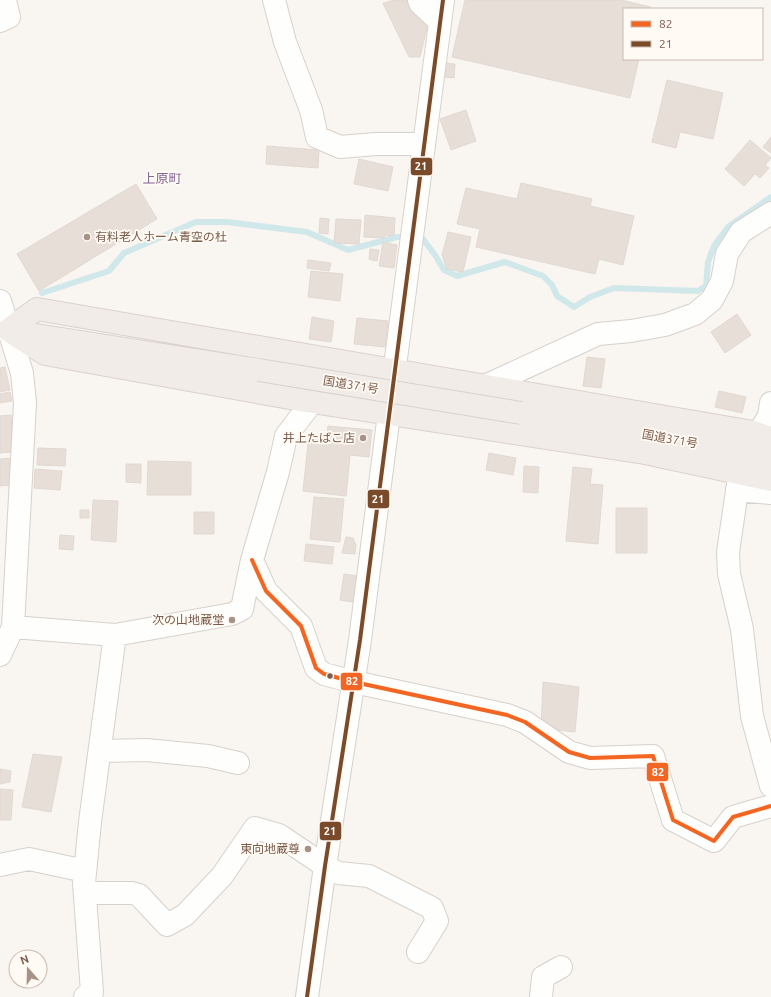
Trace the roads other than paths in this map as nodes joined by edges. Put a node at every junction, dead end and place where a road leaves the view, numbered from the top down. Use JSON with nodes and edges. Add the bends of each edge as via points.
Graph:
{"nodes":[{"id":1,"x":6,"y":0,"type":"edge"},
{"id":2,"x":274,"y":0,"type":"edge"},
{"id":3,"x":419,"y":0,"type":"edge"},
{"id":4,"x":443,"y":0,"type":"edge"},
{"id":5,"x":0,"y":21,"type":"edge"},
{"id":6,"x":440,"y":22,"type":"junction"},
{"id":7,"x":424,"y":144,"type":"junction"},
{"id":8,"x":771,"y":213,"type":"edge"},
{"id":9,"x":0,"y":301,"type":"edge"},
{"id":10,"x":4,"y":330,"type":"edge"},
{"id":11,"x":394,"y":371,"type":"junction"},
{"id":12,"x":485,"y":386,"type":"junction"},
{"id":13,"x":312,"y":402,"type":"junction"},
{"id":14,"x":389,"y":414,"type":"junction"},
{"id":15,"x":769,"y":420,"type":"edge"},
{"id":16,"x":771,"y":460,"type":"edge"},
{"id":17,"x":771,"y":480,"type":"edge"},
{"id":18,"x":771,"y":493,"type":"edge"},
{"id":19,"x":252,"y":560,"type":"junction"},
{"id":20,"x":13,"y":627,"type":"junction"},
{"id":21,"x":115,"y":635,"type":"junction"},
{"id":22,"x":0,"y":655,"type":"edge"},
{"id":23,"x":354,"y":682,"type":"junction"},
{"id":24,"x":101,"y":751,"type":"junction"},
{"id":25,"x":238,"y":763,"type":"dead end"},
{"id":26,"x":771,"y":786,"type":"edge"},
{"id":27,"x":771,"y":806,"type":"edge"},
{"id":28,"x":0,"y":865,"type":"edge"},
{"id":29,"x":325,"y":866,"type":"junction"},
{"id":30,"x":85,"y":871,"type":"junction"},
{"id":31,"x":86,"y":893,"type":"junction"},
{"id":32,"x":418,"y":952,"type":"dead end"},
{"id":33,"x":561,"y":967,"type":"dead end"},
{"id":34,"x":85,"y":997,"type":"edge"},
{"id":35,"x":307,"y":997,"type":"edge"},
{"id":36,"x":542,"y":997,"type":"edge"}],
"edges":[{"from":1,"to":5,"type":"street","via":[[9,17]]},
{"from":2,"to":7,"type":"street","via":[[285,42],[311,110],[317,137],[340,147]]},
{"from":3,"to":6,"type":"street"},
{"from":4,"to":6,"type":"street"},
{"from":6,"to":7,"type":"street"},
{"from":7,"to":11,"type":"street"},
{"from":8,"to":12,"type":"street","via":[[741,232],[727,254],[722,281],[712,300],[695,314],[665,325],[598,334]]},
{"from":9,"to":10,"type":"street"},
{"from":10,"to":11,"type":"highway","via":[[37,309]]},
{"from":10,"to":13,"type":"highway","via":[[45,354]]},
{"from":10,"to":16,"type":"highway","name":"国道371号","bridge":true,"via":[[521,413],[744,452]]},
{"from":10,"to":20,"type":"street","via":[[22,373],[25,403]]},
{"from":11,"to":12,"type":"highway"},
{"from":11,"to":14,"type":"street"},
{"from":12,"to":15,"type":"highway","via":[[753,432]]},
{"from":13,"to":14,"type":"highway"},
{"from":13,"to":19,"type":"street","via":[[286,436]]},
{"from":14,"to":17,"type":"highway","via":[[645,453]]},
{"from":14,"to":23,"type":"street"},
{"from":18,"to":26,"type":"street","via":[[737,487],[728,552],[729,574],[742,629],[752,716]]},
{"from":19,"to":21,"type":"street","via":[[242,609],[232,614]]},
{"from":19,"to":23,"type":"street","via":[[266,591],[301,626],[316,668],[324,674]]},
{"from":20,"to":21,"type":"street"},
{"from":20,"to":22,"type":"street"},
{"from":21,"to":24,"type":"street"},
{"from":23,"to":27,"type":"street","via":[[507,715],[525,722],[569,752],[590,758],[652,756],[673,820],[714,841],[733,817]]},
{"from":23,"to":29,"type":"street"},
{"from":24,"to":25,"type":"street","via":[[146,750],[208,756]]},
{"from":24,"to":30,"type":"street"},
{"from":28,"to":30,"type":"street","via":[[30,860]]},
{"from":29,"to":31,"type":"street","via":[[279,835],[255,828],[222,876],[185,915],[167,925],[139,895]]},
{"from":29,"to":32,"type":"street","via":[[338,873],[369,876],[432,908],[437,921]]},
{"from":29,"to":35,"type":"street"},
{"from":30,"to":31,"type":"street"},
{"from":31,"to":34,"type":"street","via":[[92,992]]},
{"from":33,"to":36,"type":"street","via":[[543,977]]}]}
